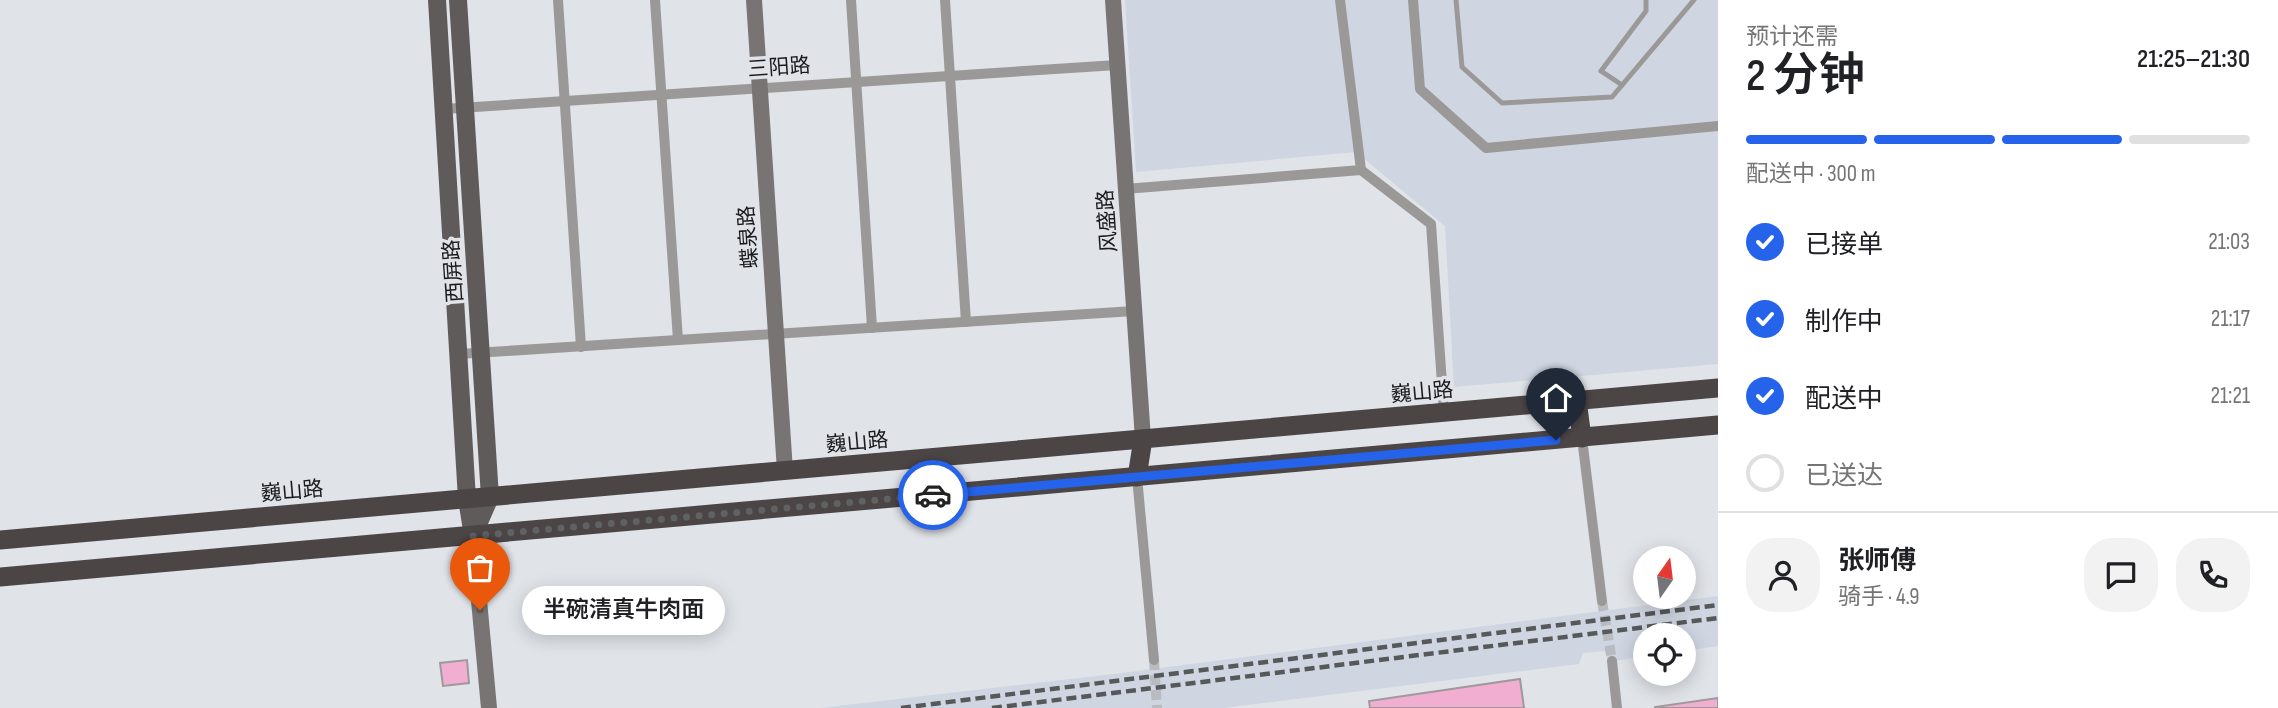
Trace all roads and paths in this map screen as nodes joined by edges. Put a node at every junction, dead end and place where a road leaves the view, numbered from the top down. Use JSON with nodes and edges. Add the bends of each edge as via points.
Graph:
{"nodes":[{"id":1,"x":437,"y":0,"type":"edge"},
{"id":2,"x":458,"y":0,"type":"edge"},
{"id":3,"x":558,"y":0,"type":"edge"},
{"id":4,"x":655,"y":0,"type":"edge"},
{"id":5,"x":754,"y":0,"type":"edge"},
{"id":6,"x":851,"y":0,"type":"edge"},
{"id":7,"x":945,"y":0,"type":"edge"},
{"id":8,"x":1113,"y":0,"type":"edge"},
{"id":9,"x":1340,"y":0,"type":"edge"},
{"id":10,"x":1413,"y":0,"type":"edge"},
{"id":11,"x":1456,"y":0,"type":"edge"},
{"id":12,"x":1646,"y":0,"type":"edge"},
{"id":13,"x":1694,"y":0,"type":"edge"},
{"id":14,"x":1117,"y":65,"type":"junction"},
{"id":15,"x":950,"y":76,"type":"junction"},
{"id":16,"x":856,"y":82,"type":"junction"},
{"id":17,"x":1622,"y":85,"type":"junction"},
{"id":18,"x":760,"y":88,"type":"junction"},
{"id":19,"x":662,"y":94,"type":"junction"},
{"id":20,"x":565,"y":101,"type":"junction"},
{"id":21,"x":465,"y":107,"type":"junction"},
{"id":22,"x":444,"y":108,"type":"junction"},
{"id":23,"x":1718,"y":126,"type":"edge"},
{"id":24,"x":1361,"y":170,"type":"junction"},
{"id":25,"x":1125,"y":189,"type":"junction"},
{"id":26,"x":1134,"y":310,"type":"junction"},
{"id":27,"x":966,"y":321,"type":"junction"},
{"id":28,"x":872,"y":328,"type":"junction"},
{"id":29,"x":776,"y":334,"type":"junction"},
{"id":30,"x":678,"y":340,"type":"junction"},
{"id":31,"x":581,"y":346,"type":"junction"},
{"id":32,"x":481,"y":353,"type":"junction"},
{"id":33,"x":459,"y":354,"type":"junction"},
{"id":34,"x":1718,"y":387,"type":"edge"},
{"id":35,"x":1577,"y":400,"type":"junction"},
{"id":36,"x":1444,"y":413,"type":"junction"},
{"id":37,"x":1718,"y":425,"type":"edge"},
{"id":38,"x":1582,"y":438,"type":"junction"},
{"id":39,"x":1143,"y":439,"type":"junction"},
{"id":40,"x":785,"y":471,"type":"junction"},
{"id":41,"x":1137,"y":477,"type":"junction"},
{"id":42,"x":490,"y":497,"type":"junction"},
{"id":43,"x":467,"y":499,"type":"junction"},
{"id":44,"x":472,"y":536,"type":"junction"},
{"id":45,"x":0,"y":540,"type":"edge"},
{"id":46,"x":0,"y":577,"type":"edge"},
{"id":47,"x":1602,"y":601,"type":"tunnel mouth"},
{"id":48,"x":1154,"y":660,"type":"tunnel mouth"},
{"id":49,"x":1612,"y":661,"type":"tunnel mouth"},
{"id":50,"x":489,"y":708,"type":"edge"},
{"id":51,"x":1617,"y":708,"type":"edge"}],
"edges":[{"from":1,"to":22,"type":"main road","name":"西屏路"},
{"from":2,"to":21,"type":"main road","name":"西屏路"},
{"from":3,"to":20,"type":"street"},
{"from":4,"to":19,"type":"street"},
{"from":5,"to":18,"type":"street","name":"蝶泉路"},
{"from":6,"to":16,"type":"street"},
{"from":7,"to":15,"type":"street"},
{"from":8,"to":14,"type":"street","name":"风盛路"},
{"from":9,"to":24,"type":"street"},
{"from":10,"to":23,"type":"street","via":[[1420,89],[1486,148]]},
{"from":11,"to":17,"type":"lane","via":[[1462,67],[1502,103],[1612,97]]},
{"from":12,"to":17,"type":"lane","via":[[1646,11],[1601,71]]},
{"from":13,"to":17,"type":"lane"},
{"from":14,"to":15,"type":"street","name":"三阳路"},
{"from":14,"to":25,"type":"street","name":"风盛路"},
{"from":15,"to":16,"type":"street","name":"三阳路"},
{"from":15,"to":27,"type":"street"},
{"from":16,"to":18,"type":"street","name":"三阳路"},
{"from":16,"to":28,"type":"street"},
{"from":18,"to":19,"type":"street","name":"三阳路"},
{"from":18,"to":29,"type":"street","name":"蝶泉路"},
{"from":19,"to":20,"type":"street","name":"三阳路"},
{"from":19,"to":30,"type":"street"},
{"from":20,"to":21,"type":"street","name":"三阳路"},
{"from":20,"to":31,"type":"street"},
{"from":21,"to":22,"type":"street","name":"三阳路"},
{"from":21,"to":32,"type":"main road","name":"西屏路"},
{"from":22,"to":33,"type":"main road","name":"西屏路"},
{"from":24,"to":25,"type":"street"},
{"from":24,"to":36,"type":"street","via":[[1431,224]]},
{"from":25,"to":26,"type":"street","name":"风盛路"},
{"from":26,"to":27,"type":"street"},
{"from":26,"to":39,"type":"street","name":"风盛路"},
{"from":27,"to":28,"type":"street"},
{"from":28,"to":29,"type":"street"},
{"from":29,"to":30,"type":"street"},
{"from":29,"to":40,"type":"street","name":"蝶泉路"},
{"from":30,"to":31,"type":"street"},
{"from":31,"to":32,"type":"street"},
{"from":32,"to":33,"type":"street"},
{"from":32,"to":42,"type":"main road","name":"西屏路"},
{"from":33,"to":43,"type":"main road","name":"西屏路"},
{"from":34,"to":35,"type":"highway","name":"巍山路"},
{"from":35,"to":36,"type":"highway","name":"巍山路"},
{"from":35,"to":38,"type":"highway"},
{"from":36,"to":39,"type":"highway","name":"巍山路"},
{"from":37,"to":38,"type":"highway"},
{"from":38,"to":41,"type":"highway"},
{"from":38,"to":47,"type":"street"},
{"from":39,"to":40,"type":"highway","name":"巍山路"},
{"from":39,"to":41,"type":"highway"},
{"from":40,"to":42,"type":"highway","name":"巍山路"},
{"from":41,"to":44,"type":"highway"},
{"from":41,"to":48,"type":"street"},
{"from":42,"to":43,"type":"highway","name":"巍山路"},
{"from":42,"to":44,"type":"main road","name":"西屏路"},
{"from":43,"to":44,"type":"main road","name":"西屏路"},
{"from":43,"to":45,"type":"highway","name":"巍山路"},
{"from":44,"to":46,"type":"highway"},
{"from":44,"to":50,"type":"street","name":"西屏路"},
{"from":49,"to":51,"type":"street"}]}
